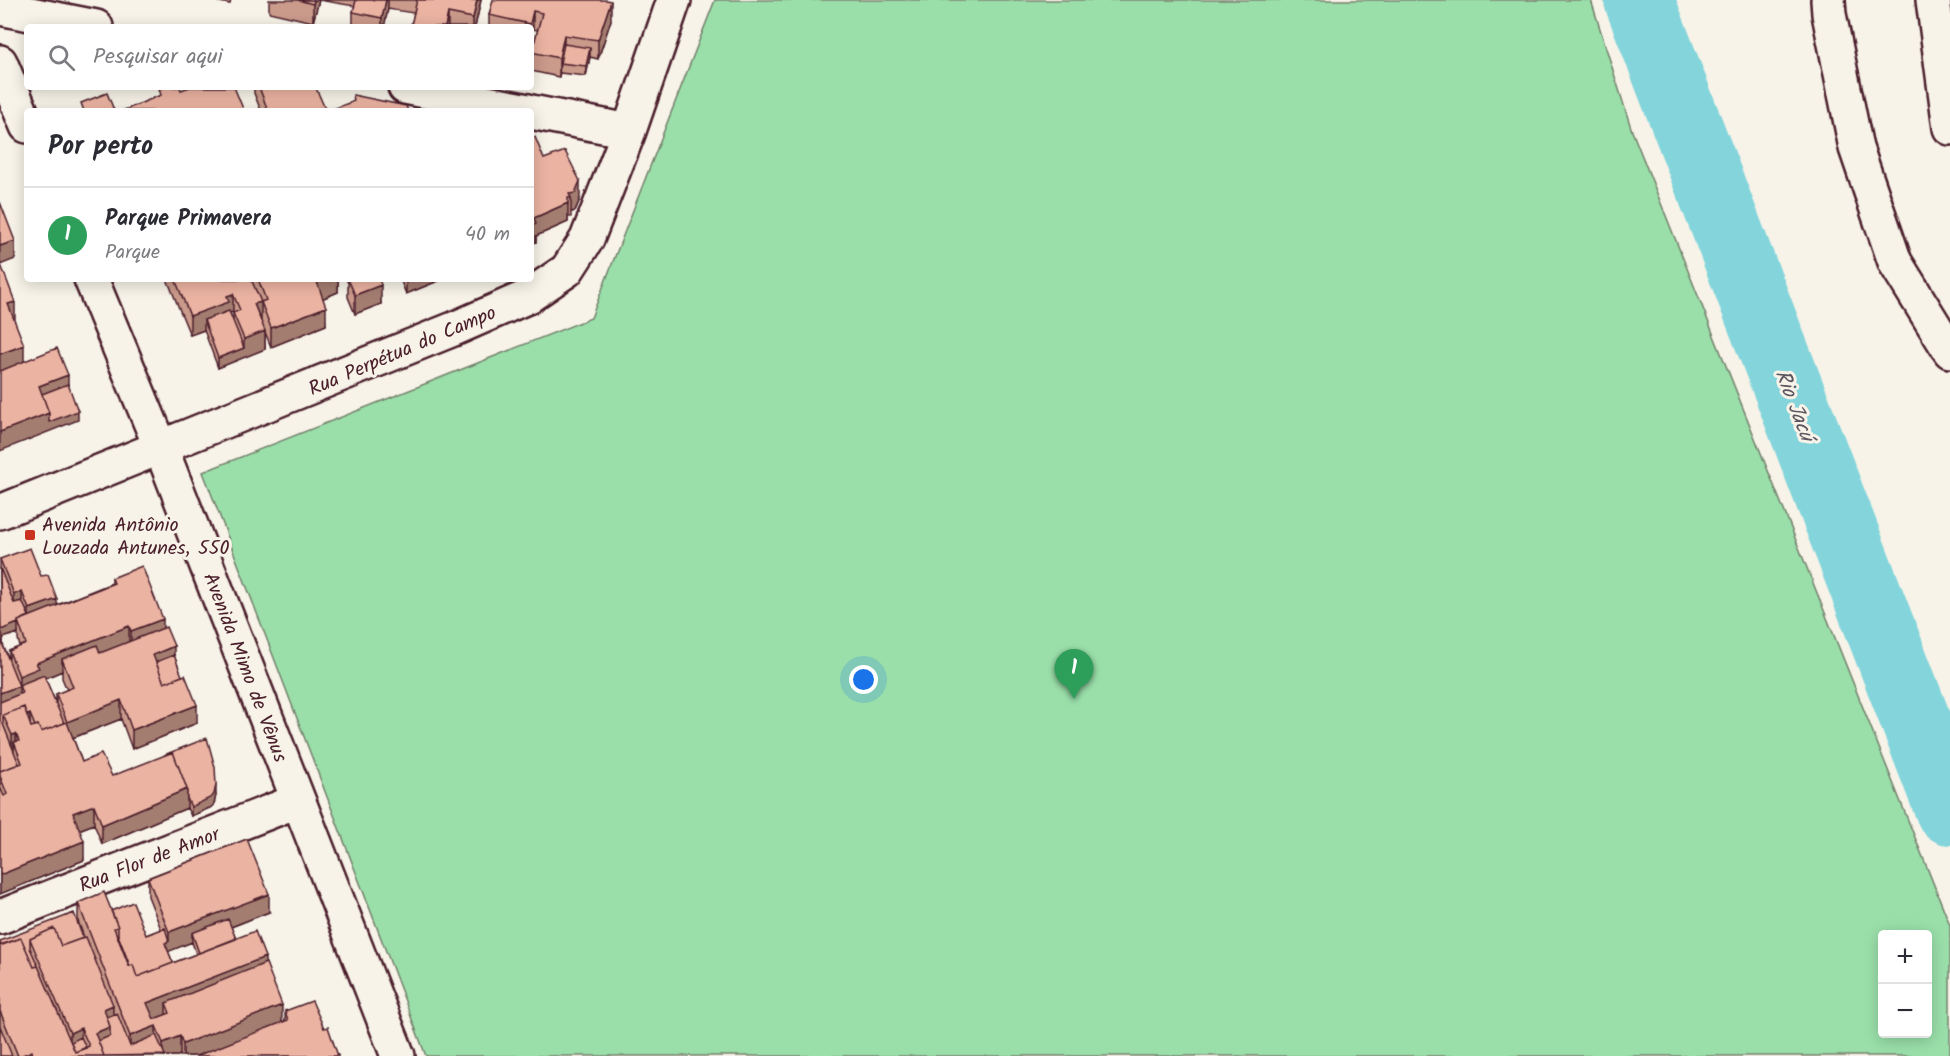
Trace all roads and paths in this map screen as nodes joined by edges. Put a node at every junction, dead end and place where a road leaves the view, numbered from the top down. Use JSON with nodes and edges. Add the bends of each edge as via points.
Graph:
{"nodes":[{"id":1,"x":674,"y":0,"type":"edge"},
{"id":2,"x":1828,"y":0,"type":"edge"},
{"id":3,"x":1933,"y":0,"type":"edge"},
{"id":4,"x":0,"y":8,"type":"edge"},
{"id":5,"x":81,"y":24,"type":"edge"},
{"id":6,"x":0,"y":62,"type":"edge"},
{"id":7,"x":421,"y":90,"type":"edge"},
{"id":8,"x":514,"y":108,"type":"edge"},
{"id":9,"x":534,"y":112,"type":"edge"},
{"id":10,"x":15,"y":115,"type":"edge"},
{"id":11,"x":1950,"y":128,"type":"edge"},
{"id":12,"x":630,"y":131,"type":"junction"},
{"id":13,"x":92,"y":282,"type":"edge"},
{"id":14,"x":1950,"y":351,"type":"edge"},
{"id":15,"x":161,"y":448,"type":"junction"},
{"id":16,"x":0,"y":512,"type":"edge"},
{"id":17,"x":297,"y":801,"type":"junction"},
{"id":18,"x":0,"y":917,"type":"edge"},
{"id":19,"x":398,"y":1056,"type":"edge"}],
"edges":[{"from":1,"to":12,"type":"main road","name":"Rua Perpétua do Campo"},
{"from":2,"to":14,"type":"main road","via":[[1856,148],[1895,262]]},
{"from":3,"to":11,"type":"main road"},
{"from":4,"to":5,"type":"main road"},
{"from":6,"to":10,"type":"main road"},
{"from":7,"to":8,"type":"main road"},
{"from":9,"to":12,"type":"main road"},
{"from":12,"to":15,"type":"main road","name":"Rua Perpétua do Campo","via":[[587,239],[567,270],[529,296]]},
{"from":13,"to":15,"type":"main road","name":"Avenida Mimo de Vênus"},
{"from":15,"to":16,"type":"main road","name":"Rua Perpétua do Campo"},
{"from":15,"to":17,"type":"main road","name":"Avenida Mimo de Vênus"},
{"from":17,"to":18,"type":"main road","name":"Rua Flor de Amor"},
{"from":17,"to":19,"type":"main road","name":"Avenida Mimo de Vênus"}]}
